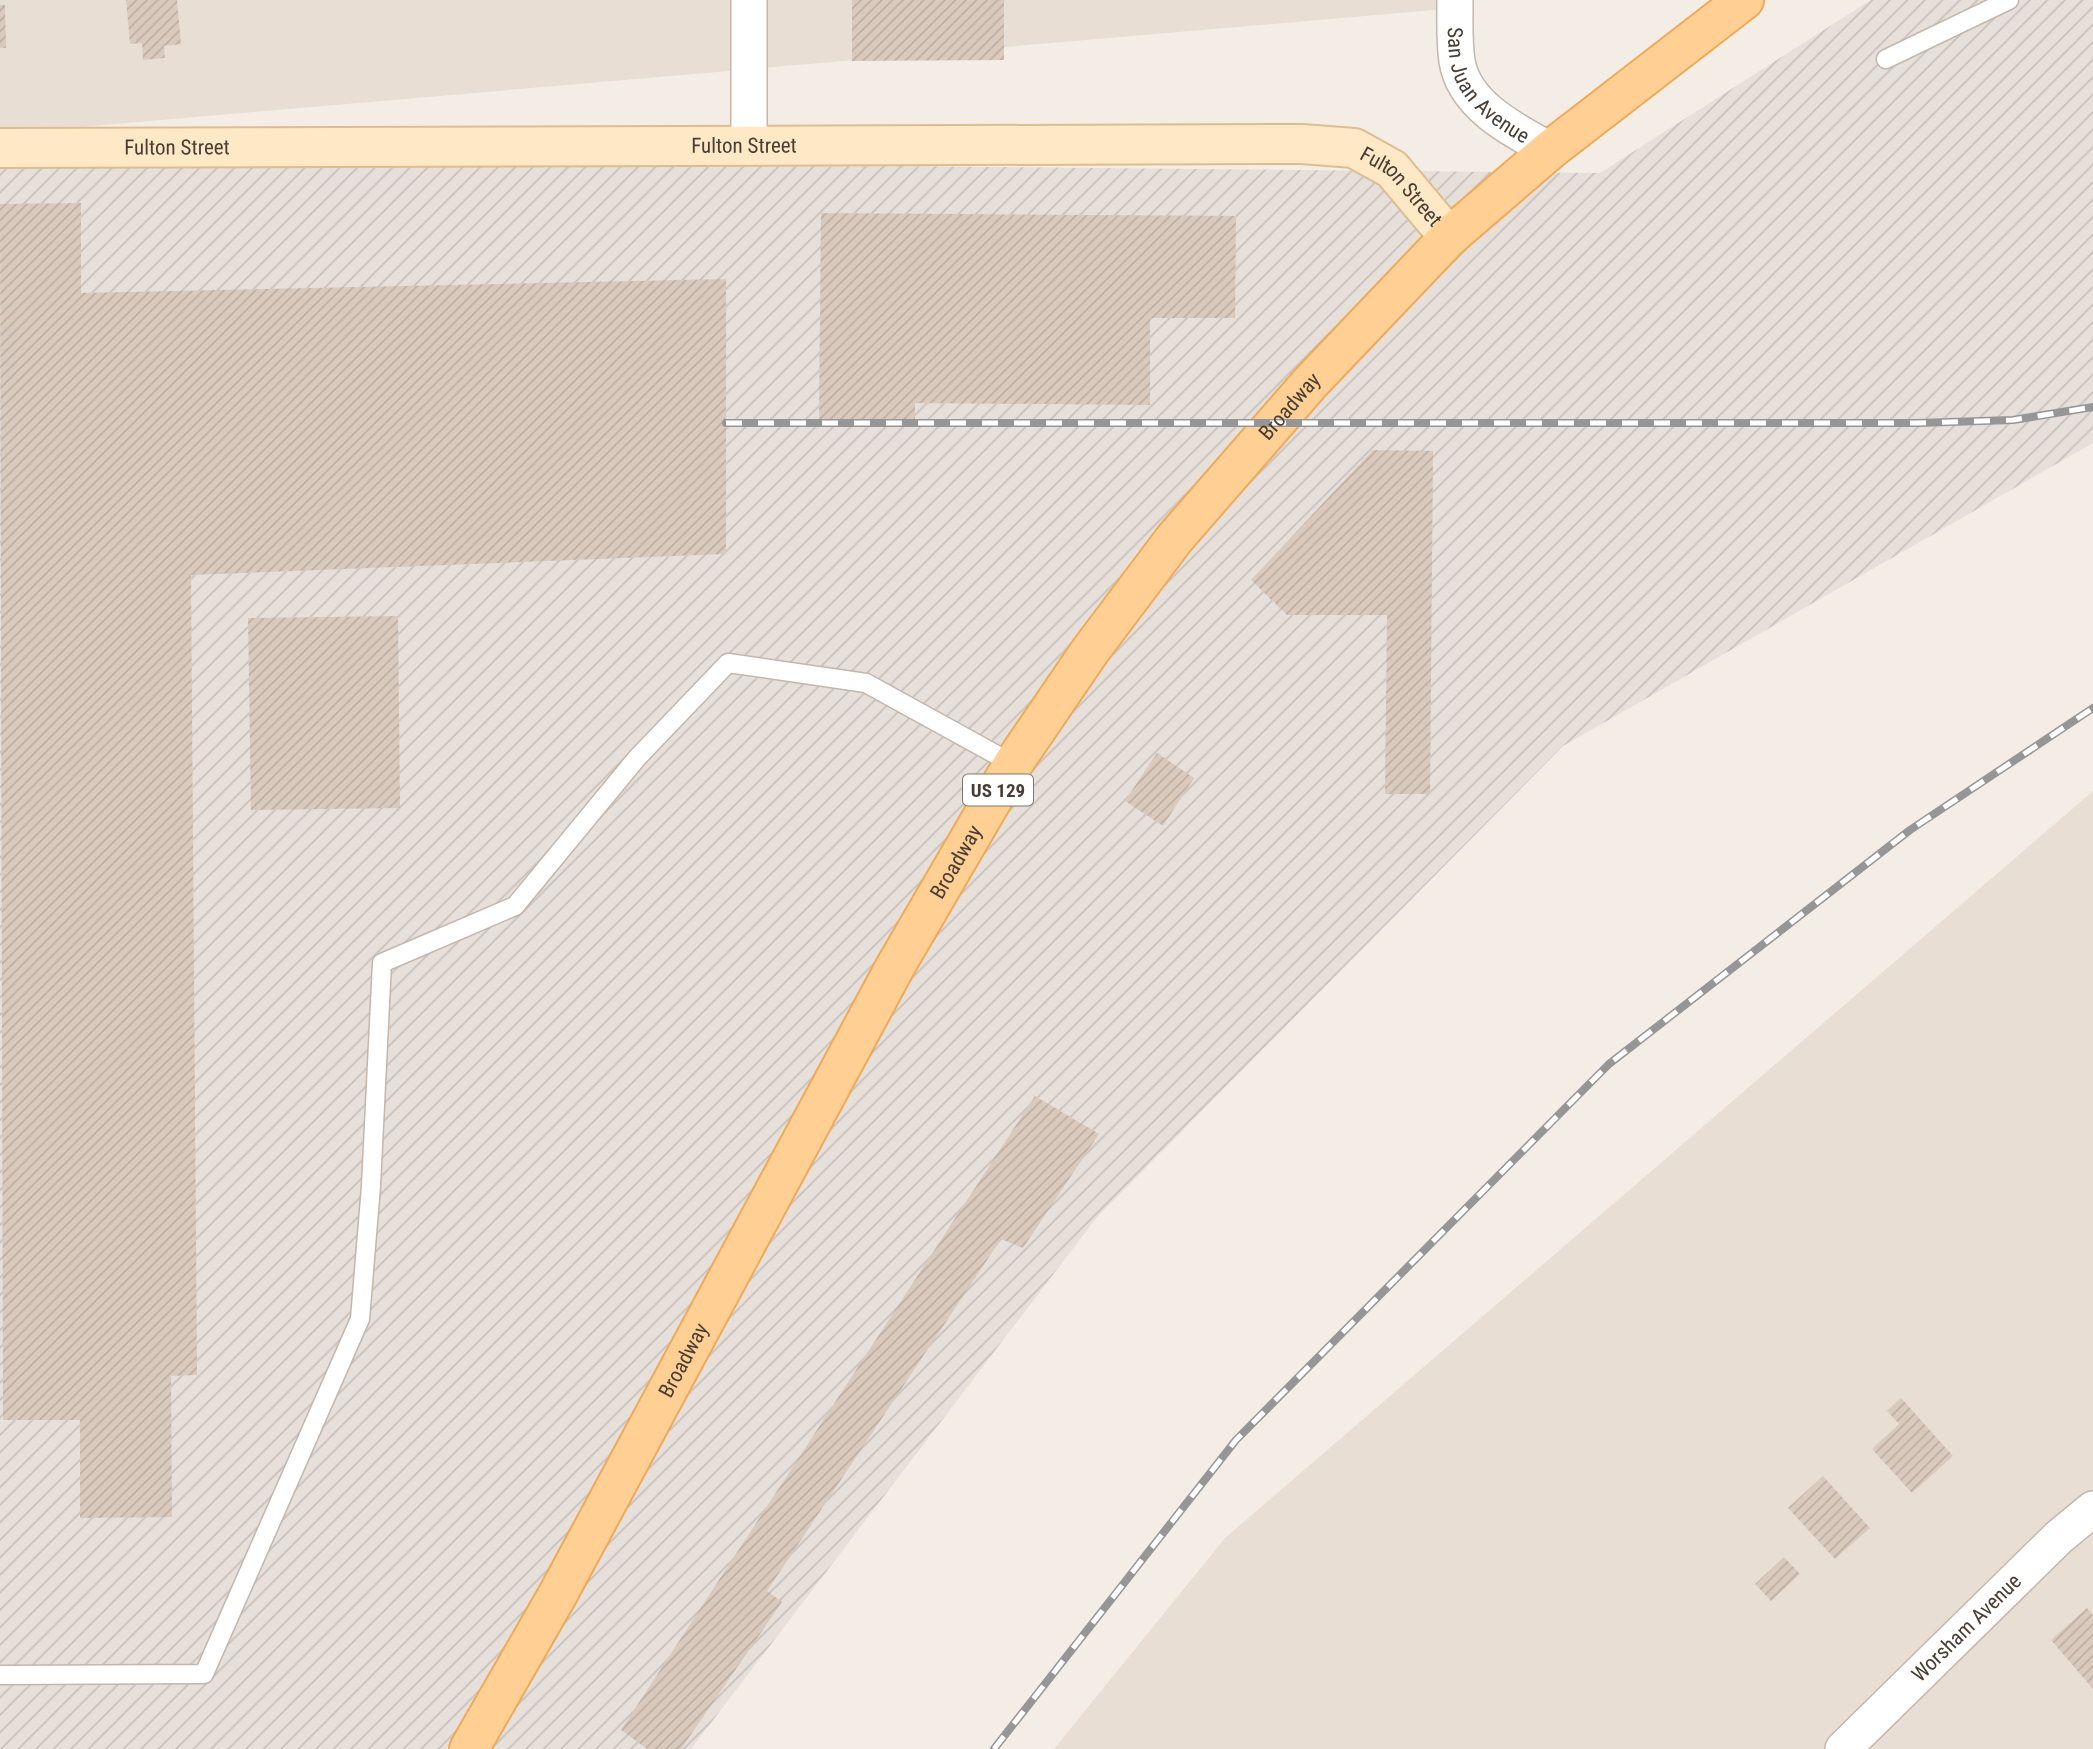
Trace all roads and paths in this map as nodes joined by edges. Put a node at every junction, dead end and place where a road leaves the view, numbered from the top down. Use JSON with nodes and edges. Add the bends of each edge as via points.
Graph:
{"nodes":[{"id":1,"x":749,"y":0,"type":"edge"},
{"id":2,"x":1455,"y":0,"type":"edge"},
{"id":3,"x":1744,"y":0,"type":"edge"},
{"id":4,"x":2009,"y":0,"type":"edge"},
{"id":5,"x":1886,"y":59,"type":"dead end"},
{"id":6,"x":749,"y":147,"type":"junction"},
{"id":7,"x":0,"y":148,"type":"edge"},
{"id":8,"x":1550,"y":150,"type":"junction"},
{"id":9,"x":1449,"y":237,"type":"junction"},
{"id":10,"x":1013,"y":764,"type":"junction"},
{"id":11,"x":2093,"y":1509,"type":"edge"},
{"id":12,"x":0,"y":1675,"type":"edge"},
{"id":13,"x":469,"y":1749,"type":"edge"},
{"id":14,"x":1843,"y":1749,"type":"edge"}],
"edges":[{"from":1,"to":6,"type":"street"},
{"from":2,"to":8,"type":"street","name":"San Juan Avenue","via":[[1457,63],[1468,87],[1503,124]]},
{"from":3,"to":8,"type":"main road","name":"Broadway","number":"US 129"},
{"from":4,"to":5,"type":"lane"},
{"from":6,"to":7,"type":"street","name":"Fulton Street"},
{"from":6,"to":9,"type":"street","name":"Fulton Street","via":[[1302,144],[1354,148],[1392,169]]},
{"from":8,"to":9,"type":"main road","name":"Broadway","number":"US 129"},
{"from":9,"to":10,"type":"main road","name":"Broadway","number":"US 129","via":[[1310,383],[1175,538]]},
{"from":10,"to":12,"type":"lane","via":[[866,683],[728,663],[637,758],[515,906],[382,963],[360,1319],[204,1674]]},
{"from":10,"to":13,"type":"main road","name":"Broadway","number":"US 129","via":[[895,967]]},
{"from":11,"to":14,"type":"street","name":"Worsham Avenue"}]}
